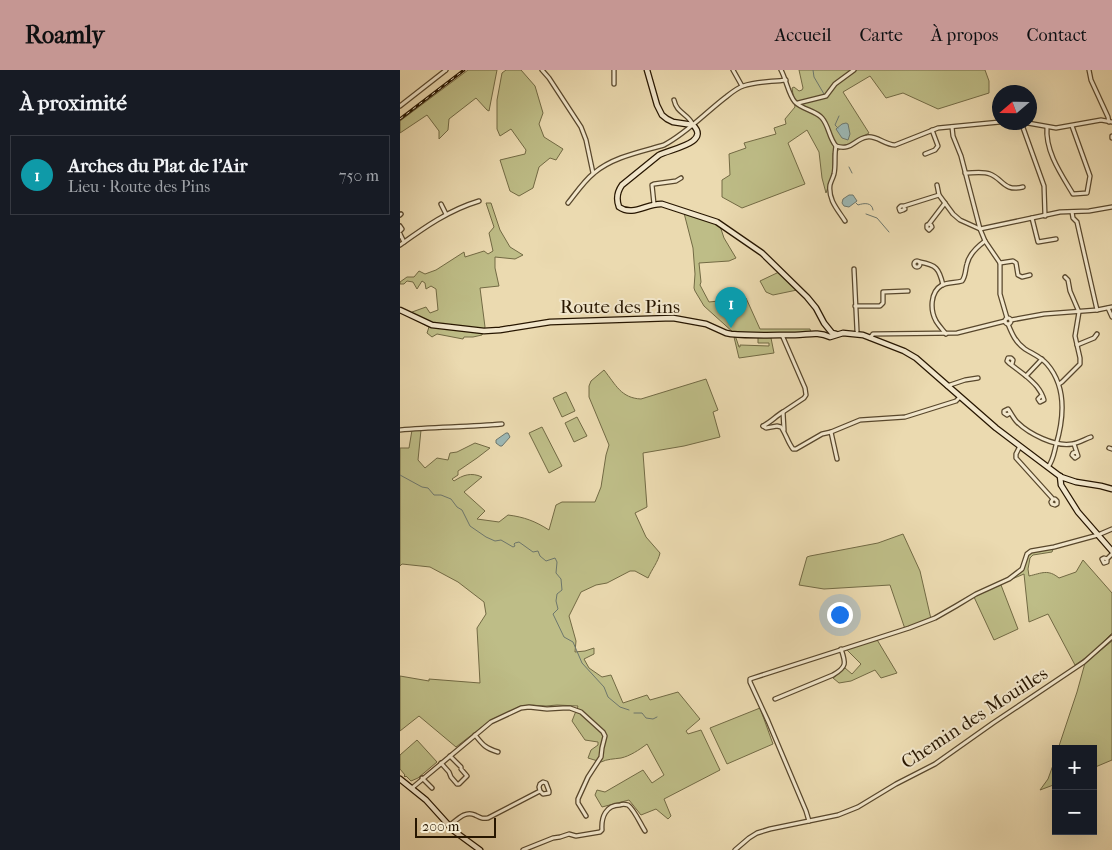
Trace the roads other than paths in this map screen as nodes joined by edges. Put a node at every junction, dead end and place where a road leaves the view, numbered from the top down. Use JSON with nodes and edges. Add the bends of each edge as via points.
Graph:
{"nodes":[{"id":1,"x":446,"y":70,"type":"edge"},
{"id":2,"x":542,"y":70,"type":"edge"},
{"id":3,"x":614,"y":70,"type":"edge"},
{"id":4,"x":647,"y":70,"type":"edge"},
{"id":5,"x":733,"y":70,"type":"edge"},
{"id":6,"x":781,"y":70,"type":"edge"},
{"id":7,"x":854,"y":70,"type":"edge"},
{"id":8,"x":1089,"y":70,"type":"edge"},
{"id":9,"x":786,"y":80,"type":"junction"},
{"id":10,"x":614,"y":84,"type":"dead end"},
{"id":11,"x":742,"y":86,"type":"junction"},
{"id":12,"x":674,"y":100,"type":"dead end"},
{"id":13,"x":797,"y":104,"type":"junction"},
{"id":14,"x":400,"y":106,"type":"edge"},
{"id":15,"x":1111,"y":122,"type":"edge"},
{"id":16,"x":992,"y":123,"type":"edge"},
{"id":17,"x":1037,"y":124,"type":"edge"},
{"id":18,"x":693,"y":125,"type":"junction"},
{"id":19,"x":1047,"y":126,"type":"junction"},
{"id":20,"x":1072,"y":126,"type":"junction"},
{"id":21,"x":952,"y":127,"type":"junction"},
{"id":22,"x":932,"y":130,"type":"junction"},
{"id":23,"x":1024,"y":130,"type":"edge"},
{"id":24,"x":836,"y":146,"type":"junction"},
{"id":25,"x":925,"y":154,"type":"dead end"},
{"id":26,"x":593,"y":173,"type":"junction"},
{"id":27,"x":965,"y":173,"type":"junction"},
{"id":28,"x":681,"y":178,"type":"dead end"},
{"id":29,"x":937,"y":185,"type":"dead end"},
{"id":30,"x":1023,"y":187,"type":"dead end"},
{"id":31,"x":938,"y":195,"type":"junction"},
{"id":32,"x":480,"y":201,"type":"dead end"},
{"id":33,"x":568,"y":203,"type":"dead end"},
{"id":34,"x":944,"y":203,"type":"junction"},
{"id":35,"x":441,"y":204,"type":"dead end"},
{"id":36,"x":654,"y":204,"type":"junction"},
{"id":37,"x":904,"y":206,"type":"dead end"},
{"id":38,"x":1112,"y":207,"type":"edge"},
{"id":39,"x":1072,"y":212,"type":"junction"},
{"id":40,"x":446,"y":214,"type":"junction"},
{"id":41,"x":1045,"y":216,"type":"junction"},
{"id":42,"x":1032,"y":218,"type":"junction"},
{"id":43,"x":845,"y":222,"type":"dead end"},
{"id":44,"x":930,"y":224,"type":"dead end"},
{"id":45,"x":400,"y":226,"type":"edge"},
{"id":46,"x":980,"y":229,"type":"junction"},
{"id":47,"x":400,"y":232,"type":"edge"},
{"id":48,"x":1056,"y":239,"type":"dead end"},
{"id":49,"x":986,"y":241,"type":"junction"},
{"id":50,"x":404,"y":242,"type":"junction"},
{"id":51,"x":400,"y":245,"type":"edge"},
{"id":52,"x":920,"y":262,"type":"dead end"},
{"id":53,"x":1000,"y":263,"type":"junction"},
{"id":54,"x":854,"y":269,"type":"dead end"},
{"id":55,"x":1030,"y":275,"type":"dead end"},
{"id":56,"x":1065,"y":277,"type":"dead end"},
{"id":57,"x":942,"y":285,"type":"junction"},
{"id":58,"x":908,"y":291,"type":"dead end"},
{"id":59,"x":855,"y":306,"type":"junction"},
{"id":60,"x":1110,"y":307,"type":"edge"},
{"id":61,"x":400,"y":310,"type":"edge"},
{"id":62,"x":1097,"y":310,"type":"junction"},
{"id":63,"x":1079,"y":312,"type":"junction"},
{"id":64,"x":1112,"y":317,"type":"edge"},
{"id":65,"x":1007,"y":321,"type":"junction"},
{"id":66,"x":857,"y":332,"type":"junction"},
{"id":67,"x":946,"y":334,"type":"junction"},
{"id":68,"x":1097,"y":334,"type":"dead end"},
{"id":69,"x":782,"y":335,"type":"junction"},
{"id":70,"x":830,"y":335,"type":"junction"},
{"id":71,"x":870,"y":338,"type":"junction"},
{"id":72,"x":1077,"y":345,"type":"junction"},
{"id":73,"x":1042,"y":359,"type":"junction"},
{"id":74,"x":1012,"y":364,"type":"dead end"},
{"id":75,"x":1026,"y":376,"type":"junction"},
{"id":76,"x":978,"y":378,"type":"dead end"},
{"id":77,"x":1059,"y":384,"type":"junction"},
{"id":78,"x":947,"y":386,"type":"junction"},
{"id":79,"x":1042,"y":394,"type":"dead end"},
{"id":80,"x":960,"y":397,"type":"junction"},
{"id":81,"x":783,"y":412,"type":"junction"},
{"id":82,"x":1010,"y":413,"type":"dead end"},
{"id":83,"x":502,"y":424,"type":"dead end"},
{"id":84,"x":400,"y":430,"type":"edge"},
{"id":85,"x":784,"y":431,"type":"junction"},
{"id":86,"x":832,"y":432,"type":"junction"},
{"id":87,"x":1091,"y":437,"type":"dead end"},
{"id":88,"x":1057,"y":444,"type":"junction"},
{"id":89,"x":1074,"y":444,"type":"junction"},
{"id":90,"x":1020,"y":446,"type":"junction"},
{"id":91,"x":1076,"y":452,"type":"dead end"},
{"id":92,"x":837,"y":459,"type":"dead end"},
{"id":93,"x":1048,"y":467,"type":"junction"},
{"id":94,"x":1060,"y":476,"type":"junction"},
{"id":95,"x":1066,"y":478,"type":"junction"},
{"id":96,"x":1112,"y":489,"type":"edge"},
{"id":97,"x":1066,"y":491,"type":"junction"},
{"id":98,"x":1053,"y":499,"type":"dead end"},
{"id":99,"x":1112,"y":529,"type":"edge"},
{"id":100,"x":1098,"y":534,"type":"junction"},
{"id":101,"x":1112,"y":552,"type":"edge"},
{"id":102,"x":1107,"y":559,"type":"dead end"},
{"id":103,"x":1112,"y":638,"type":"edge"},
{"id":104,"x":841,"y":649,"type":"junction"},
{"id":105,"x":774,"y":699,"type":"dead end"},
{"id":106,"x":476,"y":734,"type":"junction"},
{"id":107,"x":498,"y":752,"type":"dead end"},
{"id":108,"x":450,"y":756,"type":"junction"},
{"id":109,"x":441,"y":763,"type":"junction"},
{"id":110,"x":422,"y":778,"type":"junction"},
{"id":111,"x":400,"y":780,"type":"edge"},
{"id":112,"x":412,"y":788,"type":"junction"},
{"id":113,"x":432,"y":788,"type":"dead end"},
{"id":114,"x":540,"y":791,"type":"dead end"},
{"id":115,"x":586,"y":816,"type":"dead end"},
{"id":116,"x":809,"y":821,"type":"junction"},
{"id":117,"x":449,"y":826,"type":"junction"},
{"id":118,"x":645,"y":832,"type":"dead end"},
{"id":119,"x":480,"y":850,"type":"edge"},
{"id":120,"x":524,"y":850,"type":"edge"},
{"id":121,"x":735,"y":850,"type":"edge"}],
"edges":[{"from":1,"to":14,"type":"street"},
{"from":2,"to":26,"type":"street","via":[[581,127]]},
{"from":3,"to":10,"type":"street"},
{"from":4,"to":18,"type":"main road","via":[[657,105],[666,119]]},
{"from":5,"to":11,"type":"street"},
{"from":6,"to":9,"type":"street"},
{"from":7,"to":13,"type":"street","via":[[835,84],[826,96]]},
{"from":8,"to":15,"type":"street"},
{"from":9,"to":11,"type":"street"},
{"from":9,"to":13,"type":"street"},
{"from":11,"to":18,"type":"street"},
{"from":12,"to":18,"type":"street","via":[[676,108]]},
{"from":13,"to":24,"type":"street","via":[[822,118]]},
{"from":15,"to":20,"type":"street","via":[[1101,120]]},
{"from":16,"to":21,"type":"street"},
{"from":17,"to":19,"type":"street"},
{"from":18,"to":26,"type":"street","via":[[672,141],[613,161]]},
{"from":18,"to":36,"type":"main road","via":[[698,134],[694,141],[665,152],[619,189],[618,203],[625,211]]},
{"from":19,"to":20,"type":"street"},
{"from":19,"to":20,"type":"street","via":[[1047,140],[1064,179],[1073,194],[1087,193],[1090,176]]},
{"from":21,"to":22,"type":"street"},
{"from":21,"to":27,"type":"street"},
{"from":22,"to":24,"type":"street","via":[[895,145],[870,136],[847,147]]},
{"from":22,"to":25,"type":"street","via":[[938,146]]},
{"from":23,"to":41,"type":"street","via":[[1044,186]]},
{"from":24,"to":43,"type":"street","via":[[830,192]]},
{"from":26,"to":33,"type":"street"},
{"from":27,"to":30,"type":"street","via":[[989,173],[1008,186]]},
{"from":27,"to":46,"type":"street"},
{"from":28,"to":36,"type":"street","via":[[654,184]]},
{"from":29,"to":31,"type":"street"},
{"from":31,"to":34,"type":"street"},
{"from":31,"to":37,"type":"street"},
{"from":32,"to":40,"type":"street"},
{"from":34,"to":44,"type":"street"},
{"from":34,"to":46,"type":"street","via":[[960,220]]},
{"from":35,"to":40,"type":"street"},
{"from":36,"to":70,"type":"main road","via":[[717,222],[762,253],[816,308]]},
{"from":38,"to":39,"type":"street"},
{"from":39,"to":41,"type":"street"},
{"from":39,"to":62,"type":"street"},
{"from":40,"to":50,"type":"street"},
{"from":41,"to":42,"type":"street"},
{"from":42,"to":46,"type":"street"},
{"from":42,"to":48,"type":"street","via":[[1038,242]]},
{"from":45,"to":47,"type":"street"},
{"from":46,"to":49,"type":"street"},
{"from":47,"to":50,"type":"street"},
{"from":49,"to":53,"type":"street"},
{"from":49,"to":57,"type":"street","via":[[969,256],[962,281]]},
{"from":50,"to":51,"type":"street"},
{"from":52,"to":57,"type":"street","via":[[938,269]]},
{"from":53,"to":55,"type":"street","via":[[1014,261],[1018,275]]},
{"from":53,"to":65,"type":"street","via":[[1000,294]]},
{"from":54,"to":59,"type":"street"},
{"from":56,"to":63,"type":"street"},
{"from":57,"to":67,"type":"street","via":[[934,293],[932,307],[936,321]]},
{"from":58,"to":59,"type":"street","via":[[883,292],[880,306]]},
{"from":59,"to":66,"type":"street"},
{"from":60,"to":62,"type":"street"},
{"from":60,"to":64,"type":"street"},
{"from":61,"to":69,"type":"main road","name":"Route des Pins","via":[[432,325],[484,331],[550,322],[673,318],[706,324],[731,334]]},
{"from":62,"to":63,"type":"street"},
{"from":63,"to":65,"type":"street"},
{"from":63,"to":72,"type":"street","via":[[1075,336]]},
{"from":65,"to":67,"type":"street"},
{"from":65,"to":73,"type":"street","via":[[1019,344]]},
{"from":66,"to":70,"type":"main road","name":"Route des Pins"},
{"from":66,"to":71,"type":"main road","name":"Route des Pins"},
{"from":67,"to":71,"type":"street","via":[[873,334]]},
{"from":68,"to":72,"type":"street"},
{"from":69,"to":70,"type":"main road","name":"Route des Pins"},
{"from":69,"to":81,"type":"street","via":[[806,395]]},
{"from":71,"to":78,"type":"main road","name":"Route des Pins","via":[[914,357]]},
{"from":72,"to":77,"type":"street","via":[[1080,364]]},
{"from":73,"to":75,"type":"street"},
{"from":73,"to":77,"type":"street"},
{"from":74,"to":75,"type":"street"},
{"from":75,"to":79,"type":"street"},
{"from":76,"to":78,"type":"street"},
{"from":77,"to":88,"type":"street","via":[[1063,409]]},
{"from":78,"to":80,"type":"main road","name":"Route des Pins"},
{"from":80,"to":86,"type":"street","via":[[915,415],[860,420]]},
{"from":80,"to":90,"type":"main road","name":"Route des Pins"},
{"from":81,"to":85,"type":"street"},
{"from":81,"to":85,"type":"street","via":[[763,426],[777,426]]},
{"from":82,"to":88,"type":"street","via":[[1028,430]]},
{"from":83,"to":84,"type":"street"},
{"from":85,"to":86,"type":"street","via":[[793,449]]},
{"from":86,"to":92,"type":"street"},
{"from":87,"to":89,"type":"street"},
{"from":88,"to":89,"type":"street"},
{"from":88,"to":93,"type":"street"},
{"from":89,"to":91,"type":"street"},
{"from":90,"to":93,"type":"main road","name":"Route des Pins"},
{"from":90,"to":98,"type":"street","via":[[1016,458]]},
{"from":93,"to":94,"type":"main road","name":"Route des Pins"},
{"from":94,"to":95,"type":"main road"},
{"from":94,"to":97,"type":"main road"},
{"from":95,"to":96,"type":"main road"},
{"from":95,"to":97,"type":"main road"},
{"from":97,"to":100,"type":"main road"},
{"from":99,"to":100,"type":"street"},
{"from":100,"to":101,"type":"main road"},
{"from":100,"to":104,"type":"street","via":[[1030,551],[1022,569],[1010,579],[934,618]]},
{"from":101,"to":102,"type":"street"},
{"from":103,"to":116,"type":"street","name":"Chemin des Mouilles","via":[[1084,662],[935,764],[858,807]]},
{"from":104,"to":105,"type":"street","via":[[845,665],[840,672]]},
{"from":104,"to":116,"type":"street","via":[[750,679]]},
{"from":106,"to":107,"type":"street","via":[[484,747]]},
{"from":106,"to":108,"type":"street"},
{"from":106,"to":115,"type":"street","via":[[491,722],[521,708],[563,708],[585,714],[605,736],[601,758],[578,799]]},
{"from":108,"to":109,"type":"street"},
{"from":108,"to":109,"type":"street","via":[[467,776],[459,784]]},
{"from":109,"to":110,"type":"street"},
{"from":110,"to":112,"type":"street"},
{"from":110,"to":113,"type":"street"},
{"from":111,"to":112,"type":"main road"},
{"from":112,"to":117,"type":"main road"},
{"from":114,"to":117,"type":"street","via":[[488,818],[468,813]]},
{"from":116,"to":121,"type":"street","name":"Chemin des Mouilles","via":[[757,833]]},
{"from":117,"to":119,"type":"main road"},
{"from":118,"to":120,"type":"street","via":[[628,806],[613,805],[604,816],[600,832],[569,834]]}]}
